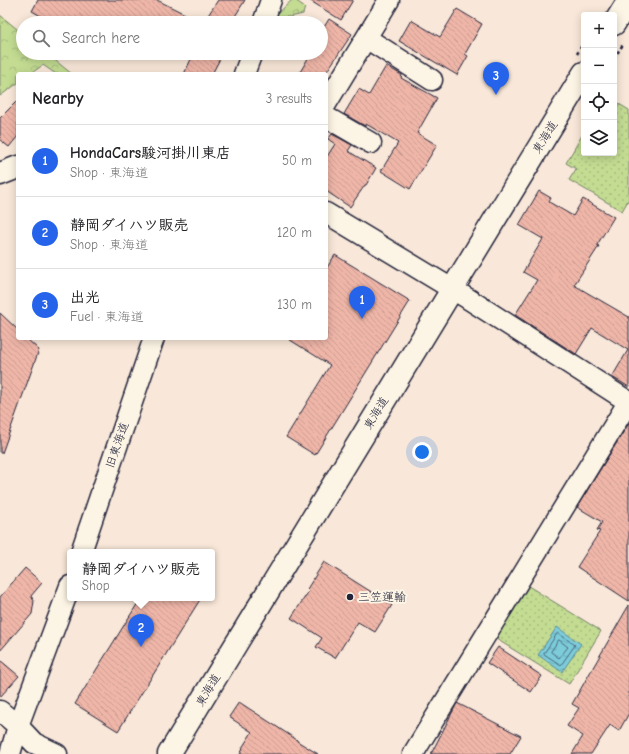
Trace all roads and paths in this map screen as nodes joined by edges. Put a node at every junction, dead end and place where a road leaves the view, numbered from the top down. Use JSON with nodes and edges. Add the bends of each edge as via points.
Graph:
{"nodes":[{"id":1,"x":271,"y":0,"type":"edge"},
{"id":2,"x":388,"y":0,"type":"edge"},
{"id":3,"x":629,"y":0,"type":"edge"},
{"id":4,"x":265,"y":16,"type":"edge"},
{"id":5,"x":620,"y":32,"type":"edge"},
{"id":6,"x":366,"y":38,"type":"junction"},
{"id":7,"x":616,"y":48,"type":"edge"},
{"id":8,"x":249,"y":60,"type":"edge"},
{"id":9,"x":245,"y":72,"type":"edge"},
{"id":10,"x":581,"y":78,"type":"edge"},
{"id":11,"x":432,"y":80,"type":"dead end"},
{"id":12,"x":328,"y":101,"type":"edge"},
{"id":13,"x":328,"y":118,"type":"edge"},
{"id":14,"x":371,"y":143,"type":"dead end"},
{"id":15,"x":328,"y":214,"type":"edge"},
{"id":16,"x":452,"y":289,"type":"junction"},
{"id":17,"x":153,"y":340,"type":"edge"},
{"id":18,"x":629,"y":402,"type":"edge"},
{"id":19,"x":82,"y":549,"type":"edge"},
{"id":20,"x":67,"y":594,"type":"edge"},
{"id":21,"x":0,"y":711,"type":"edge"},
{"id":22,"x":18,"y":726,"type":"junction"},
{"id":23,"x":10,"y":754,"type":"edge"},
{"id":24,"x":56,"y":754,"type":"edge"},
{"id":25,"x":169,"y":754,"type":"edge"},
{"id":26,"x":413,"y":754,"type":"edge"}],
"edges":[{"from":1,"to":4,"type":"street"},
{"from":2,"to":6,"type":"street"},
{"from":3,"to":5,"type":"main road"},
{"from":5,"to":7,"type":"path"},
{"from":6,"to":11,"type":"street"},
{"from":6,"to":12,"type":"street"},
{"from":8,"to":9,"type":"street"},
{"from":10,"to":16,"type":"main road","name":"東海道"},
{"from":13,"to":14,"type":"street"},
{"from":15,"to":16,"type":"street"},
{"from":16,"to":18,"type":"street"},
{"from":16,"to":25,"type":"main road","name":"東海道"},
{"from":17,"to":19,"type":"street","name":"旧東海道"},
{"from":18,"to":26,"type":"street"},
{"from":20,"to":22,"type":"street"},
{"from":21,"to":22,"type":"street"},
{"from":22,"to":23,"type":"street"},
{"from":22,"to":24,"type":"street","via":[[34,743]]}]}
